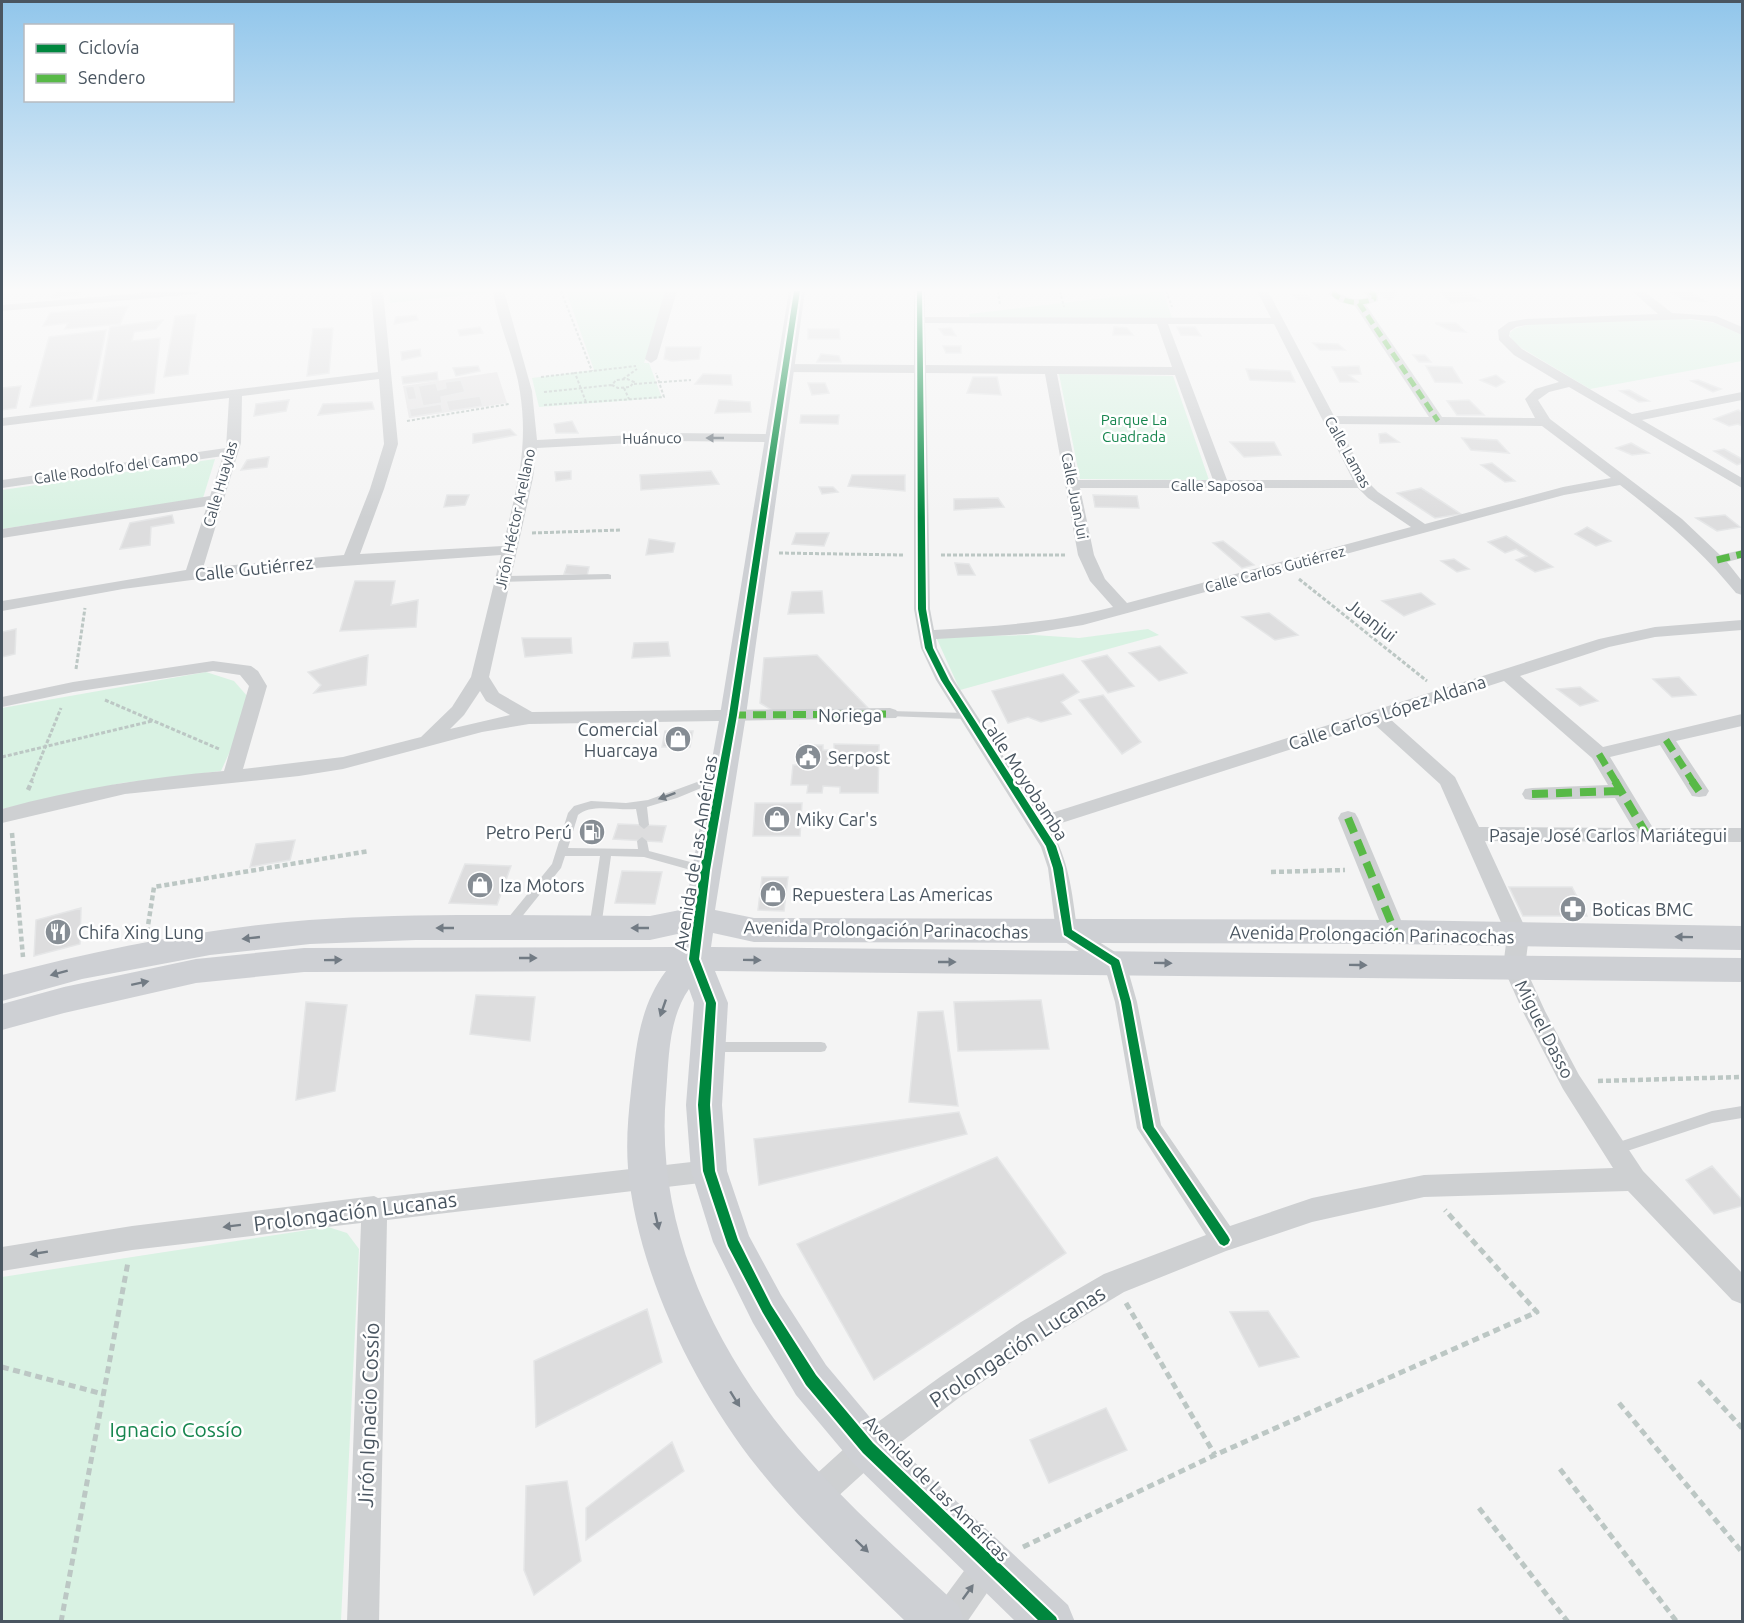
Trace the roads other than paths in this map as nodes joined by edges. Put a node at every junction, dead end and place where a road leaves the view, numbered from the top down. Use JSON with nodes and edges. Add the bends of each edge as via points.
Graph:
{"nodes":[{"id":1,"x":383,"y":367,"type":"edge"},
{"id":2,"x":521,"y":367,"type":"edge"},
{"id":3,"x":1178,"y":367,"type":"edge"},
{"id":4,"x":1303,"y":367,"type":"edge"},
{"id":5,"x":1402,"y":367,"type":"edge"},
{"id":6,"x":1545,"y":367,"type":"edge"},
{"id":7,"x":784,"y":368,"type":"joint"},
{"id":8,"x":920,"y":369,"type":"junction"},
{"id":9,"x":1050,"y":370,"type":"junction"},
{"id":10,"x":1180,"y":371,"type":"junction"},
{"id":11,"x":384,"y":375,"type":"junction"},
{"id":12,"x":1572,"y":383,"type":"junction"},
{"id":13,"x":236,"y":393,"type":"junction"},
{"id":14,"x":1740,"y":398,"type":"edge"},
{"id":15,"x":1630,"y":418,"type":"junction"},
{"id":16,"x":1330,"y":420,"type":"junction"},
{"id":17,"x":1438,"y":421,"type":"junction"},
{"id":18,"x":2,"y":422,"type":"edge"},
{"id":19,"x":1545,"y":422,"type":"junction"},
{"id":20,"x":774,"y":438,"type":"junction"},
{"id":21,"x":531,"y":444,"type":"junction"},
{"id":22,"x":231,"y":451,"type":"junction"},
{"id":23,"x":1620,"y":481,"type":"junction"},
{"id":24,"x":2,"y":484,"type":"edge"},
{"id":25,"x":1072,"y":484,"type":"junction"},
{"id":26,"x":1362,"y":484,"type":"junction"},
{"id":27,"x":1743,"y":484,"type":"edge"},
{"id":28,"x":1222,"y":485,"type":"junction"},
{"id":29,"x":215,"y":500,"type":"junction"},
{"id":30,"x":1423,"y":529,"type":"junction"},
{"id":31,"x":2,"y":534,"type":"edge"},
{"id":32,"x":509,"y":550,"type":"junction"},
{"id":33,"x":1743,"y":554,"type":"edge"},
{"id":34,"x":350,"y":559,"type":"junction"},
{"id":35,"x":1717,"y":560,"type":"junction"},
{"id":36,"x":193,"y":574,"type":"junction"},
{"id":37,"x":608,"y":577,"type":"dead end"},
{"id":38,"x":503,"y":579,"type":"junction"},
{"id":39,"x":1743,"y":590,"type":"edge"},
{"id":40,"x":2,"y":606,"type":"edge"},
{"id":41,"x":1125,"y":610,"type":"junction"},
{"id":42,"x":1743,"y":626,"type":"edge"},
{"id":43,"x":926,"y":635,"type":"junction"},
{"id":44,"x":1507,"y":674,"type":"junction"},
{"id":45,"x":480,"y":677,"type":"junction"},
{"id":46,"x":2,"y":702,"type":"edge"},
{"id":47,"x":890,"y":714,"type":"joint"},
{"id":48,"x":734,"y":715,"type":"junction"},
{"id":49,"x":966,"y":716,"type":"junction"},
{"id":50,"x":1376,"y":716,"type":"junction"},
{"id":51,"x":529,"y":718,"type":"junction"},
{"id":52,"x":1741,"y":723,"type":"edge"},
{"id":53,"x":428,"y":739,"type":"junction"},
{"id":54,"x":1666,"y":740,"type":"junction"},
{"id":55,"x":1599,"y":754,"type":"junction"},
{"id":56,"x":232,"y":776,"type":"junction"},
{"id":57,"x":722,"y":776,"type":"junction"},
{"id":58,"x":1619,"y":791,"type":"junction"},
{"id":59,"x":1699,"y":791,"type":"dead end"},
{"id":60,"x":1532,"y":794,"type":"dead end"},
{"id":61,"x":641,"y":805,"type":"junction"},
{"id":62,"x":11,"y":814,"type":"edge"},
{"id":63,"x":1348,"y":818,"type":"dead end"},
{"id":64,"x":1037,"y":824,"type":"junction"},
{"id":65,"x":644,"y":825,"type":"dead end"},
{"id":66,"x":1473,"y":834,"type":"junction"},
{"id":67,"x":1647,"y":835,"type":"junction"},
{"id":68,"x":1743,"y":835,"type":"edge"},
{"id":69,"x":642,"y":841,"type":"dead end"},
{"id":70,"x":561,"y":852,"type":"junction"},
{"id":71,"x":606,"y":853,"type":"junction"},
{"id":72,"x":644,"y":853,"type":"junction"},
{"id":73,"x":705,"y":870,"type":"junction"},
{"id":74,"x":698,"y":918,"type":"junction"},
{"id":75,"x":506,"y":928,"type":"junction"},
{"id":76,"x":595,"y":928,"type":"junction"},
{"id":77,"x":1067,"y":932,"type":"junction"},
{"id":78,"x":1395,"y":932,"type":"junction"},
{"id":79,"x":1518,"y":936,"type":"junction"},
{"id":80,"x":1743,"y":938,"type":"edge"},
{"id":81,"x":694,"y":959,"type":"junction"},
{"id":82,"x":1115,"y":963,"type":"junction"},
{"id":83,"x":1514,"y":967,"type":"junction"},
{"id":84,"x":1743,"y":969,"type":"edge"},
{"id":85,"x":14,"y":985,"type":"edge"},
{"id":86,"x":2,"y":1017,"type":"edge"},
{"id":87,"x":707,"y":1047,"type":"junction"},
{"id":88,"x":821,"y":1047,"type":"dead end"},
{"id":89,"x":1743,"y":1112,"type":"edge"},
{"id":90,"x":1615,"y":1149,"type":"junction"},
{"id":91,"x":709,"y":1170,"type":"junction"},
{"id":92,"x":647,"y":1179,"type":"junction"},
{"id":93,"x":1634,"y":1179,"type":"junction"},
{"id":94,"x":374,"y":1208,"type":"junction"},
{"id":95,"x":1224,"y":1240,"type":"junction"},
{"id":96,"x":2,"y":1259,"type":"edge"},
{"id":97,"x":1743,"y":1292,"type":"edge"},
{"id":98,"x":868,"y":1448,"type":"junction"},
{"id":99,"x":813,"y":1498,"type":"junction"},
{"id":100,"x":989,"y":1563,"type":"junction"},
{"id":101,"x":363,"y":1622,"type":"edge"},
{"id":102,"x":941,"y":1622,"type":"edge"},
{"id":103,"x":947,"y":1622,"type":"edge"},
{"id":104,"x":1051,"y":1622,"type":"edge"}],
"edges":[{"from":1,"to":11,"type":"street"},
{"from":2,"to":21,"type":"street","name":"Jirón Héctor Arellano","via":[[530,396]]},
{"from":3,"to":10,"type":"street"},
{"from":4,"to":16,"type":"street","name":"Calle Lamas"},
{"from":5,"to":17,"type":"street"},
{"from":6,"to":12,"type":"street"},
{"from":7,"to":8,"type":"street"},
{"from":7,"to":20,"type":"main road","name":"Avenida de Las Américas"},
{"from":8,"to":9,"type":"street"},
{"from":8,"to":43,"type":"street","name":"Calle Moyobamba","via":[[922,609]]},
{"from":9,"to":10,"type":"street"},
{"from":9,"to":25,"type":"street","name":"Calle JuanJui"},
{"from":10,"to":28,"type":"street"},
{"from":11,"to":13,"type":"street"},
{"from":11,"to":34,"type":"street","via":[[391,444]]},
{"from":12,"to":15,"type":"street"},
{"from":12,"to":19,"type":"street","via":[[1547,388],[1531,399]]},
{"from":13,"to":18,"type":"street"},
{"from":13,"to":22,"type":"street","name":"Calle Huaylas"},
{"from":14,"to":15,"type":"street"},
{"from":15,"to":27,"type":"street"},
{"from":16,"to":17,"type":"street"},
{"from":16,"to":26,"type":"street","name":"Calle Lamas"},
{"from":17,"to":19,"type":"street"},
{"from":19,"to":23,"type":"street"},
{"from":20,"to":21,"type":"street","name":"Huánuco","one_way":true,"via":[[671,437]]},
{"from":20,"to":48,"type":"main road","name":"Avenida de Las Américas"},
{"from":21,"to":32,"type":"street","name":"Jirón Héctor Arellano"},
{"from":22,"to":24,"type":"street","name":"Calle Rodolfo del Campo"},
{"from":22,"to":29,"type":"street","name":"Calle Huaylas"},
{"from":23,"to":30,"type":"street","name":"Calle Carlos Gutiérrez","via":[[1563,491]]},
{"from":23,"to":35,"type":"street","via":[[1677,522]]},
{"from":25,"to":28,"type":"street","name":"Calle Saposoa"},
{"from":25,"to":41,"type":"street","name":"Calle JuanJui","via":[[1086,555],[1098,581]]},
{"from":26,"to":28,"type":"street","name":"Calle Saposoa"},
{"from":26,"to":30,"type":"street","name":"Calle Lamas"},
{"from":29,"to":31,"type":"street"},
{"from":29,"to":36,"type":"street","name":"Calle Huaylas"},
{"from":30,"to":41,"type":"street","name":"Calle Carlos Gutiérrez"},
{"from":32,"to":34,"type":"street","name":"Calle Gutiérrez"},
{"from":32,"to":38,"type":"street","name":"Jirón Héctor Arellano"},
{"from":33,"to":35,"type":"street"},
{"from":34,"to":36,"type":"street","name":"Calle Gutiérrez"},
{"from":35,"to":39,"type":"street"},
{"from":36,"to":40,"type":"street","name":"Calle Gutiérrez"},
{"from":37,"to":38,"type":"lane"},
{"from":38,"to":45,"type":"street","name":"Jirón Héctor Arellano"},
{"from":41,"to":43,"type":"street","name":"Calle Carlos Gutiérrez","via":[[1045,627]]},
{"from":42,"to":44,"type":"street","name":"Calle Carlos López Aldana","via":[[1629,637]]},
{"from":43,"to":49,"type":"street","name":"Calle Moyobamba","via":[[936,663]]},
{"from":44,"to":50,"type":"street","name":"Calle Carlos López Aldana"},
{"from":44,"to":55,"type":"street"},
{"from":45,"to":51,"type":"street","via":[[492,697]]},
{"from":45,"to":53,"type":"street","name":"Jirón Héctor Arellano","via":[[458,711]]},
{"from":46,"to":56,"type":"street","via":[[71,687],[213,666],[249,672],[258,686]]},
{"from":47,"to":48,"type":"street","name":"Noriega"},
{"from":47,"to":49,"type":"lane","name":"Noriega"},
{"from":48,"to":51,"type":"street","name":"Noriega"},
{"from":48,"to":57,"type":"main road","name":"Avenida de Las Américas"},
{"from":49,"to":64,"type":"street","name":"Calle Moyobamba"},
{"from":50,"to":64,"type":"street","name":"Calle Carlos López Aldana"},
{"from":50,"to":66,"type":"street","via":[[1448,781]]},
{"from":51,"to":53,"type":"street","name":"Noriega"},
{"from":52,"to":54,"type":"street"},
{"from":53,"to":56,"type":"street","name":"Noriega","via":[[343,763]]},
{"from":54,"to":55,"type":"street"},
{"from":54,"to":59,"type":"street"},
{"from":55,"to":58,"type":"street"},
{"from":56,"to":62,"type":"street","name":"Noriega","via":[[107,791]]},
{"from":57,"to":61,"type":"lane","one_way":true},
{"from":57,"to":73,"type":"main road","name":"Avenida de Las Américas"},
{"from":58,"to":60,"type":"street"},
{"from":58,"to":67,"type":"street"},
{"from":61,"to":65,"type":"lane"},
{"from":61,"to":70,"type":"lane","via":[[577,808]]},
{"from":63,"to":78,"type":"street"},
{"from":64,"to":77,"type":"street","name":"Calle Moyobamba","via":[[1056,857]]},
{"from":66,"to":67,"type":"street","name":"Pasaje José Carlos Mariátegui"},
{"from":66,"to":79,"type":"street"},
{"from":67,"to":68,"type":"street","name":"Pasaje José Carlos Mariátegui"},
{"from":69,"to":72,"type":"lane"},
{"from":70,"to":71,"type":"lane"},
{"from":70,"to":75,"type":"lane","via":[[557,865]]},
{"from":71,"to":72,"type":"lane"},
{"from":71,"to":76,"type":"lane"},
{"from":72,"to":73,"type":"lane"},
{"from":73,"to":74,"type":"main road","name":"Avenida de Las Américas"},
{"from":74,"to":76,"type":"main road","name":"Avenida Prolongación Parinacochas","one_way":true,"via":[[650,928]]},
{"from":74,"to":77,"type":"main road","name":"Avenida Prolongación Parinacochas","via":[[754,930]]},
{"from":74,"to":81,"type":"main road","name":"Avenida de Las Américas"},
{"from":75,"to":76,"type":"main road","name":"Avenida Prolongación Parinacochas"},
{"from":75,"to":85,"type":"main road","name":"Avenida Prolongación Parinacochas","one_way":true,"via":[[310,932],[210,942]]},
{"from":77,"to":78,"type":"main road","name":"Avenida Prolongación Parinacochas"},
{"from":77,"to":82,"type":"street"},
{"from":78,"to":79,"type":"main road","name":"Avenida Prolongación Parinacochas"},
{"from":80,"to":79,"type":"main road","name":"Avenida Prolongación Parinacochas","one_way":true},
{"from":79,"to":83,"type":"street","name":"Miguel Dasso"},
{"from":81,"to":82,"type":"main road","name":"Avenida Prolongación Parinacochas","one_way":true},
{"from":86,"to":81,"type":"main road","name":"Avenida Prolongación Parinacochas","one_way":true,"via":[[196,971],[304,960]]},
{"from":81,"to":87,"type":"main road","name":"Avenida de Las Américas","via":[[711,1003]]},
{"from":81,"to":92,"type":"main road","name":"Avenida de Las Américas","one_way":true,"via":[[663,1004],[646,1111]]},
{"from":82,"to":83,"type":"main road","name":"Avenida Prolongación Parinacochas","one_way":true},
{"from":82,"to":95,"type":"street","via":[[1149,1128]]},
{"from":83,"to":84,"type":"main road","name":"Avenida Prolongación Parinacochas"},
{"from":83,"to":90,"type":"street","name":"Miguel Dasso","via":[[1571,1082]]},
{"from":87,"to":88,"type":"lane"},
{"from":87,"to":91,"type":"main road","name":"Avenida de Las Américas","via":[[704,1105]]},
{"from":89,"to":90,"type":"lane","via":[[1712,1117]]},
{"from":90,"to":93,"type":"street","name":"Miguel Dasso"},
{"from":91,"to":92,"type":"street","name":"Prolongación Lucanas"},
{"from":91,"to":98,"type":"main road","name":"Avenida de Las Américas","via":[[732,1242],[766,1309],[811,1380]]},
{"from":92,"to":94,"type":"street","name":"Prolongación Lucanas"},
{"from":92,"to":99,"type":"main road","name":"Avenida de Las Américas","one_way":true,"via":[[660,1234],[711,1360],[752,1426]]},
{"from":93,"to":95,"type":"street","name":"Prolongación Lucanas","via":[[1424,1186],[1312,1210]]},
{"from":93,"to":97,"type":"street","name":"Miguel Dasso"},
{"from":94,"to":96,"type":"street","name":"Prolongación Lucanas","one_way":true,"via":[[132,1238]]},
{"from":94,"to":101,"type":"street","name":"Jirón Ignacio Cossío"},
{"from":95,"to":98,"type":"street","name":"Prolongación Lucanas","via":[[1114,1283],[1031,1332]]},
{"from":98,"to":99,"type":"street","name":"Prolongación Lucanas"},
{"from":98,"to":100,"type":"main road","name":"Avenida de Las Américas"},
{"from":99,"to":102,"type":"main road","name":"Avenida de Las Américas","one_way":true},
{"from":103,"to":100,"type":"street","one_way":true},
{"from":100,"to":104,"type":"main road","name":"Avenida de Las Américas"}]}
